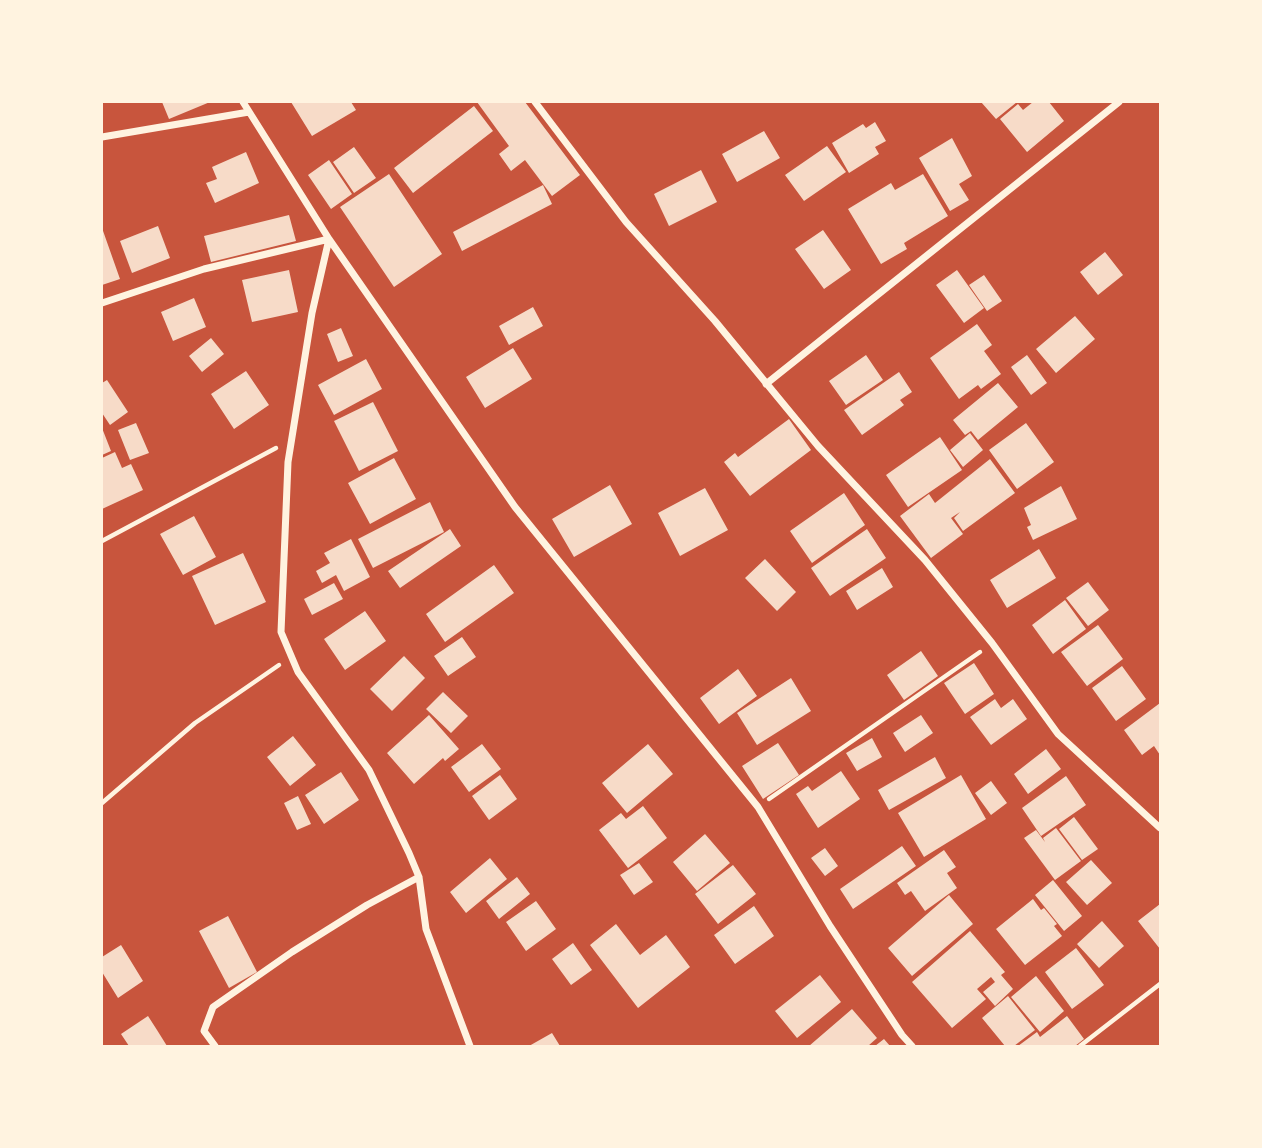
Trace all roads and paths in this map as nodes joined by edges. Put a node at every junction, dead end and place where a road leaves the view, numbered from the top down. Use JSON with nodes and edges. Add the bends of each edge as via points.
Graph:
{"nodes":[{"id":1,"x":243,"y":102,"type":"edge"},
{"id":2,"x":535,"y":102,"type":"edge"},
{"id":3,"x":1119,"y":102,"type":"edge"},
{"id":4,"x":249,"y":112,"type":"junction"},
{"id":5,"x":102,"y":137,"type":"edge"},
{"id":6,"x":330,"y":239,"type":"junction"},
{"id":7,"x":102,"y":303,"type":"edge"},
{"id":8,"x":766,"y":384,"type":"junction"},
{"id":9,"x":292,"y":440,"type":"junction"},
{"id":10,"x":102,"y":541,"type":"edge"},
{"id":11,"x":992,"y":643,"type":"junction"},
{"id":12,"x":291,"y":656,"type":"junction"},
{"id":13,"x":102,"y":803,"type":"edge"},
{"id":14,"x":758,"y":807,"type":"junction"},
{"id":15,"x":1160,"y":828,"type":"edge"},
{"id":16,"x":419,"y":877,"type":"junction"},
{"id":17,"x":1160,"y":984,"type":"edge"},
{"id":18,"x":215,"y":1046,"type":"edge"},
{"id":19,"x":470,"y":1046,"type":"edge"},
{"id":20,"x":912,"y":1046,"type":"edge"},
{"id":21,"x":1080,"y":1046,"type":"edge"}],
"edges":[{"from":1,"to":4,"type":"street"},
{"from":2,"to":8,"type":"street","via":[[626,222]]},
{"from":3,"to":8,"type":"street"},
{"from":4,"to":5,"type":"street"},
{"from":4,"to":6,"type":"street"},
{"from":6,"to":7,"type":"street","via":[[204,269]]},
{"from":6,"to":9,"type":"street","via":[[312,313]]},
{"from":6,"to":14,"type":"street","via":[[515,507]]},
{"from":8,"to":11,"type":"street","via":[[925,560]]},
{"from":9,"to":10,"type":"path"},
{"from":9,"to":12,"type":"street","via":[[281,632]]},
{"from":11,"to":14,"type":"path"},
{"from":11,"to":15,"type":"street","via":[[1058,734]]},
{"from":12,"to":13,"type":"path","via":[[195,723]]},
{"from":12,"to":16,"type":"street","via":[[369,770]]},
{"from":14,"to":20,"type":"street","via":[[830,926]]},
{"from":16,"to":18,"type":"street","via":[[292,952],[213,1007],[204,1031]]},
{"from":16,"to":19,"type":"street","via":[[426,929]]},
{"from":17,"to":21,"type":"path"}]}
